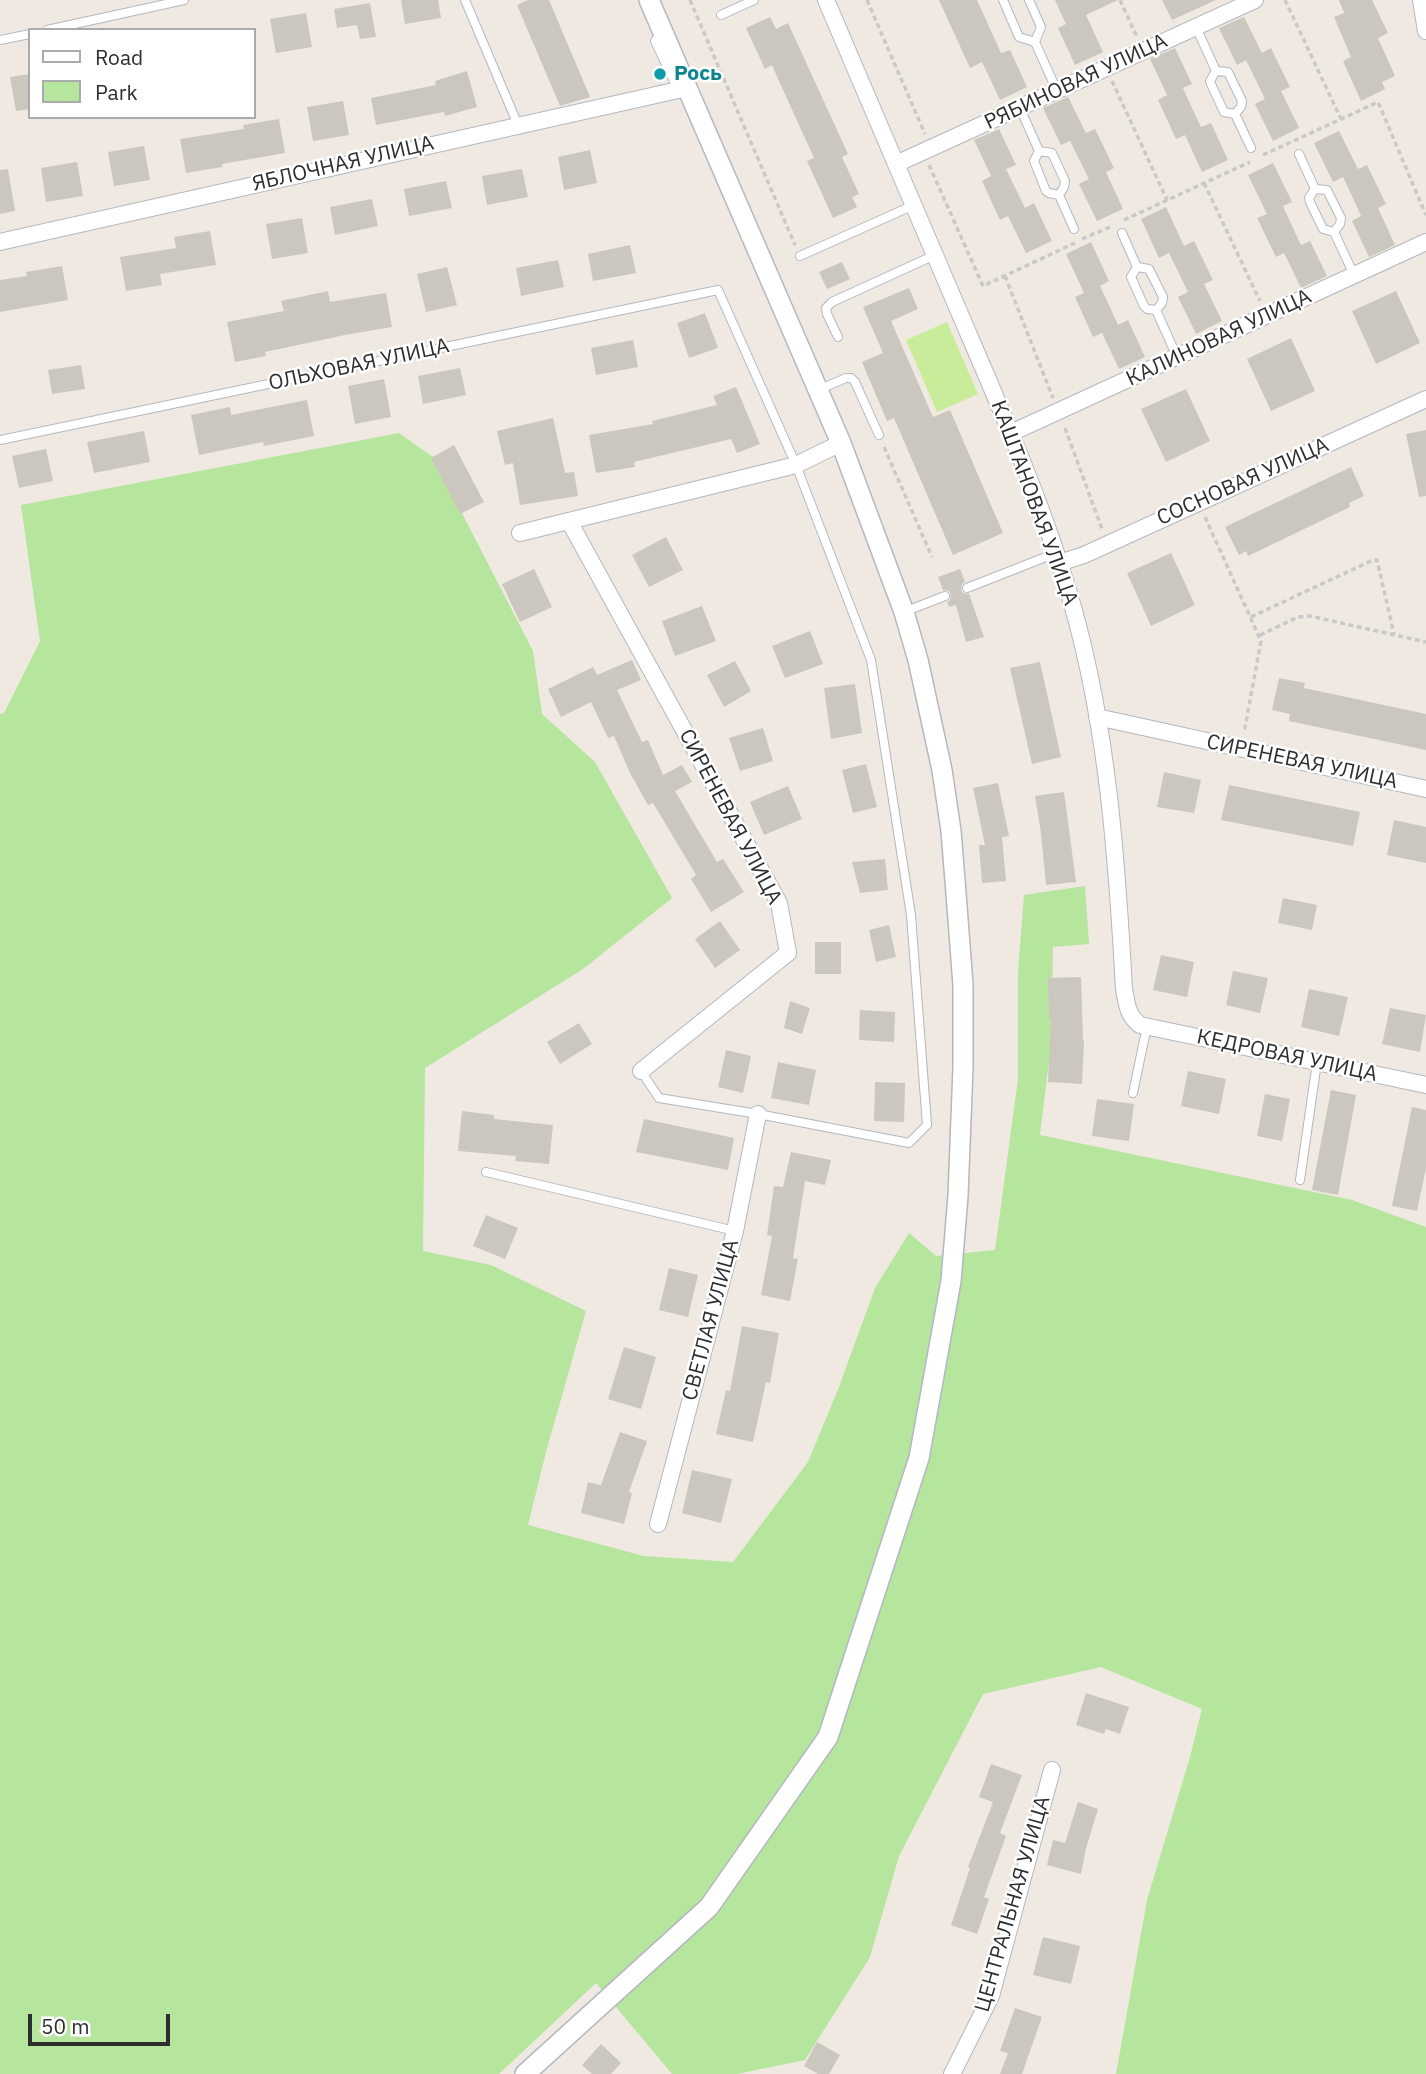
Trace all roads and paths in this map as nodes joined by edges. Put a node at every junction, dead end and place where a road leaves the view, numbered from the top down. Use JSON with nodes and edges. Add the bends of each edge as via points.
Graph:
{"nodes":[{"id":1,"x":184,"y":0,"type":"edge"},
{"id":2,"x":465,"y":0,"type":"edge"},
{"id":3,"x":649,"y":0,"type":"edge"},
{"id":4,"x":690,"y":0,"type":"edge"},
{"id":5,"x":754,"y":0,"type":"edge"},
{"id":6,"x":826,"y":0,"type":"edge"},
{"id":7,"x":867,"y":0,"type":"edge"},
{"id":8,"x":1003,"y":0,"type":"edge"},
{"id":9,"x":1029,"y":0,"type":"edge"},
{"id":10,"x":1120,"y":0,"type":"edge"},
{"id":11,"x":1255,"y":0,"type":"edge"},
{"id":12,"x":1286,"y":0,"type":"edge"},
{"id":13,"x":1421,"y":0,"type":"edge"},
{"id":14,"x":1229,"y":5,"type":"edge"},
{"id":15,"x":721,"y":15,"type":"dead end"},
{"id":16,"x":1196,"y":27,"type":"junction"},
{"id":17,"x":56,"y":28,"type":"edge"},
{"id":18,"x":1426,"y":31,"type":"edge"},
{"id":19,"x":28,"y":34,"type":"edge"},
{"id":20,"x":0,"y":40,"type":"edge"},
{"id":21,"x":1035,"y":42,"type":"junction"},
{"id":22,"x":1143,"y":51,"type":"junction"},
{"id":23,"x":1106,"y":68,"type":"junction"},
{"id":24,"x":1216,"y":71,"type":"junction"},
{"id":25,"x":682,"y":89,"type":"junction"},
{"id":26,"x":1057,"y":91,"type":"junction"},
{"id":27,"x":1020,"y":108,"type":"junction"},
{"id":28,"x":1235,"y":114,"type":"junction"},
{"id":29,"x":1341,"y":119,"type":"junction"},
{"id":30,"x":518,"y":125,"type":"junction"},
{"id":31,"x":1251,"y":148,"type":"dead end"},
{"id":32,"x":927,"y":150,"type":"junction"},
{"id":33,"x":1039,"y":151,"type":"junction"},
{"id":34,"x":1299,"y":154,"type":"dead end"},
{"id":35,"x":896,"y":164,"type":"junction"},
{"id":36,"x":1205,"y":183,"type":"junction"},
{"id":37,"x":1315,"y":188,"type":"junction"},
{"id":38,"x":1059,"y":195,"type":"junction"},
{"id":39,"x":1167,"y":200,"type":"junction"},
{"id":40,"x":914,"y":205,"type":"junction"},
{"id":41,"x":1426,"y":215,"type":"edge"},
{"id":42,"x":1074,"y":229,"type":"dead end"},
{"id":43,"x":1334,"y":232,"type":"junction"},
{"id":44,"x":1122,"y":233,"type":"dead end"},
{"id":45,"x":0,"y":242,"type":"edge"},
{"id":46,"x":1426,"y":242,"type":"edge"},
{"id":47,"x":935,"y":255,"type":"junction"},
{"id":48,"x":800,"y":256,"type":"joint"},
{"id":49,"x":1137,"y":267,"type":"junction"},
{"id":50,"x":1354,"y":275,"type":"junction"},
{"id":51,"x":1156,"y":310,"type":"junction"},
{"id":52,"x":1266,"y":316,"type":"junction"},
{"id":53,"x":838,"y":337,"type":"dead end"},
{"id":54,"x":1177,"y":356,"type":"junction"},
{"id":55,"x":818,"y":390,"type":"junction"},
{"id":56,"x":1426,"y":399,"type":"edge"},
{"id":57,"x":1011,"y":433,"type":"junction"},
{"id":58,"x":879,"y":435,"type":"joint"},
{"id":59,"x":0,"y":440,"type":"edge"},
{"id":60,"x":841,"y":443,"type":"junction"},
{"id":61,"x":796,"y":464,"type":"junction"},
{"id":62,"x":1198,"y":503,"type":"junction"},
{"id":63,"x":569,"y":521,"type":"junction"},
{"id":64,"x":520,"y":533,"type":"dead end"},
{"id":65,"x":932,"y":557,"type":"dead end"},
{"id":66,"x":1057,"y":558,"type":"junction"},
{"id":67,"x":967,"y":588,"type":"dead end"},
{"id":68,"x":945,"y":596,"type":"dead end"},
{"id":69,"x":904,"y":612,"type":"junction"},
{"id":70,"x":1251,"y":617,"type":"junction"},
{"id":71,"x":1394,"y":634,"type":"junction"},
{"id":72,"x":1260,"y":635,"type":"junction"},
{"id":73,"x":1426,"y":642,"type":"edge"},
{"id":74,"x":1097,"y":717,"type":"junction"},
{"id":75,"x":1241,"y":749,"type":"junction"},
{"id":76,"x":1426,"y":789,"type":"edge"},
{"id":77,"x":1147,"y":1026,"type":"junction"},
{"id":78,"x":1317,"y":1062,"type":"junction"},
{"id":79,"x":641,"y":1070,"type":"joint"},
{"id":80,"x":1426,"y":1085,"type":"edge"},
{"id":81,"x":1133,"y":1093,"type":"dead end"},
{"id":82,"x":758,"y":1114,"type":"junction"},
{"id":83,"x":486,"y":1172,"type":"dead end"},
{"id":84,"x":1300,"y":1180,"type":"dead end"},
{"id":85,"x":735,"y":1231,"type":"junction"},
{"id":86,"x":658,"y":1524,"type":"dead end"},
{"id":87,"x":1052,"y":1770,"type":"dead end"},
{"id":88,"x":526,"y":2074,"type":"edge"},
{"id":89,"x":952,"y":2074,"type":"edge"}],
"edges":[{"from":1,"to":17,"type":"lane"},
{"from":2,"to":30,"type":"lane"},
{"from":3,"to":25,"type":"street"},
{"from":4,"to":48,"type":"path"},
{"from":5,"to":15,"type":"lane"},
{"from":6,"to":35,"type":"street","name":"КАШТАНОВАЯ УЛИЦА"},
{"from":7,"to":32,"type":"path"},
{"from":8,"to":21,"type":"lane","via":[[1019,37]]},
{"from":9,"to":21,"type":"lane","via":[[1041,27]]},
{"from":10,"to":22,"type":"path"},
{"from":11,"to":14,"type":"street","name":"РЯБИНОВАЯ УЛИЦА"},
{"from":12,"to":29,"type":"path"},
{"from":13,"to":18,"type":"street"},
{"from":14,"to":16,"type":"street","name":"РЯБИНОВАЯ УЛИЦА"},
{"from":16,"to":22,"type":"street","name":"РЯБИНОВАЯ УЛИЦА"},
{"from":16,"to":24,"type":"lane"},
{"from":19,"to":20,"type":"lane"},
{"from":21,"to":26,"type":"lane"},
{"from":22,"to":23,"type":"street","name":"РЯБИНОВАЯ УЛИЦА"},
{"from":23,"to":26,"type":"street","name":"РЯБИНОВАЯ УЛИЦА"},
{"from":23,"to":39,"type":"path"},
{"from":24,"to":28,"type":"lane","via":[[1211,84],[1224,112]]},
{"from":24,"to":28,"type":"lane","via":[[1228,72],[1242,101]]},
{"from":25,"to":30,"type":"street","name":"ЯБЛОЧНАЯ УЛИЦА"},
{"from":25,"to":55,"type":"street"},
{"from":26,"to":27,"type":"street","name":"РЯБИНОВАЯ УЛИЦА"},
{"from":27,"to":32,"type":"street","name":"РЯБИНОВАЯ УЛИЦА"},
{"from":27,"to":33,"type":"lane"},
{"from":28,"to":31,"type":"lane"},
{"from":29,"to":36,"type":"path"},
{"from":29,"to":41,"type":"path","via":[[1378,102]]},
{"from":30,"to":45,"type":"street","name":"ЯБЛОЧНАЯ УЛИЦА"},
{"from":32,"to":35,"type":"street","name":"РЯБИНОВАЯ УЛИЦА"},
{"from":32,"to":39,"type":"path","via":[[983,286]]},
{"from":33,"to":38,"type":"lane","via":[[1034,161],[1046,191]]},
{"from":33,"to":38,"type":"lane","via":[[1052,153],[1065,181]]},
{"from":34,"to":37,"type":"lane"},
{"from":35,"to":40,"type":"street","name":"КАШТАНОВАЯ УЛИЦА"},
{"from":36,"to":39,"type":"path"},
{"from":36,"to":52,"type":"path"},
{"from":37,"to":43,"type":"lane","via":[[1310,202],[1323,229]]},
{"from":37,"to":43,"type":"lane","via":[[1327,190],[1341,218]]},
{"from":38,"to":42,"type":"lane"},
{"from":40,"to":47,"type":"street","name":"КАШТАНОВАЯ УЛИЦА"},
{"from":40,"to":48,"type":"lane"},
{"from":43,"to":50,"type":"lane"},
{"from":44,"to":49,"type":"lane"},
{"from":46,"to":50,"type":"street","name":"КАЛИНОВАЯ УЛИЦА"},
{"from":47,"to":53,"type":"lane","via":[[832,302],[827,314]]},
{"from":47,"to":57,"type":"street","name":"КАШТАНОВАЯ УЛИЦА"},
{"from":49,"to":51,"type":"lane","via":[[1131,277],[1136,289],[1145,308]]},
{"from":49,"to":51,"type":"lane","via":[[1149,269],[1163,297]]},
{"from":50,"to":52,"type":"street","name":"КАЛИНОВАЯ УЛИЦА"},
{"from":51,"to":54,"type":"lane"},
{"from":52,"to":54,"type":"street","name":"КАЛИНОВАЯ УЛИЦА"},
{"from":54,"to":57,"type":"street","name":"КАЛИНОВАЯ УЛИЦА"},
{"from":55,"to":58,"type":"lane","via":[[851,378]]},
{"from":55,"to":60,"type":"street"},
{"from":56,"to":62,"type":"street","name":"СОСНОВАЯ УЛИЦА"},
{"from":57,"to":66,"type":"street","name":"КАШТАНОВАЯ УЛИЦА"},
{"from":58,"to":65,"type":"path"},
{"from":59,"to":61,"type":"lane","name":"ОЛЬХОВАЯ УЛИЦА","via":[[718,290]]},
{"from":60,"to":61,"type":"street"},
{"from":60,"to":69,"type":"street"},
{"from":61,"to":63,"type":"street"},
{"from":61,"to":82,"type":"lane","via":[[872,660],[911,915],[928,1125],[909,1143]]},
{"from":62,"to":66,"type":"street","name":"СОСНОВАЯ УЛИЦА","via":[[1084,555]]},
{"from":62,"to":70,"type":"path"},
{"from":63,"to":64,"type":"street"},
{"from":63,"to":79,"type":"street","name":"СИРЕНЕВАЯ УЛИЦА","via":[[779,903],[788,953]]},
{"from":66,"to":67,"type":"lane"},
{"from":66,"to":74,"type":"street","name":"КАШТАНОВАЯ УЛИЦА"},
{"from":68,"to":69,"type":"lane"},
{"from":69,"to":88,"type":"street","via":[[942,770],[963,985],[958,1196],[951,1280],[919,1458],[828,1737],[709,1907]]},
{"from":70,"to":71,"type":"path","via":[[1377,560]]},
{"from":70,"to":72,"type":"path"},
{"from":71,"to":72,"type":"path","via":[[1304,616]]},
{"from":71,"to":73,"type":"path"},
{"from":72,"to":75,"type":"path"},
{"from":74,"to":75,"type":"street","name":"СИРЕНЕВАЯ УЛИЦА"},
{"from":74,"to":77,"type":"street","name":"КАШТАНОВАЯ УЛИЦА","via":[[1118,866],[1127,1008],[1131,1019]]},
{"from":75,"to":76,"type":"street","name":"СИРЕНЕВАЯ УЛИЦА"},
{"from":77,"to":78,"type":"street","name":"КЕДРОВАЯ УЛИЦА"},
{"from":77,"to":81,"type":"lane"},
{"from":78,"to":80,"type":"street","name":"КЕДРОВАЯ УЛИЦА"},
{"from":78,"to":84,"type":"lane"},
{"from":79,"to":82,"type":"lane","via":[[659,1098]]},
{"from":82,"to":85,"type":"street","name":"СВЕТЛАЯ УЛИЦА"},
{"from":83,"to":85,"type":"lane"},
{"from":85,"to":86,"type":"street","name":"СВЕТЛАЯ УЛИЦА"},
{"from":87,"to":89,"type":"street","name":"ЦЕНТРАЛЬНАЯ УЛИЦА","via":[[991,1996]]}]}
